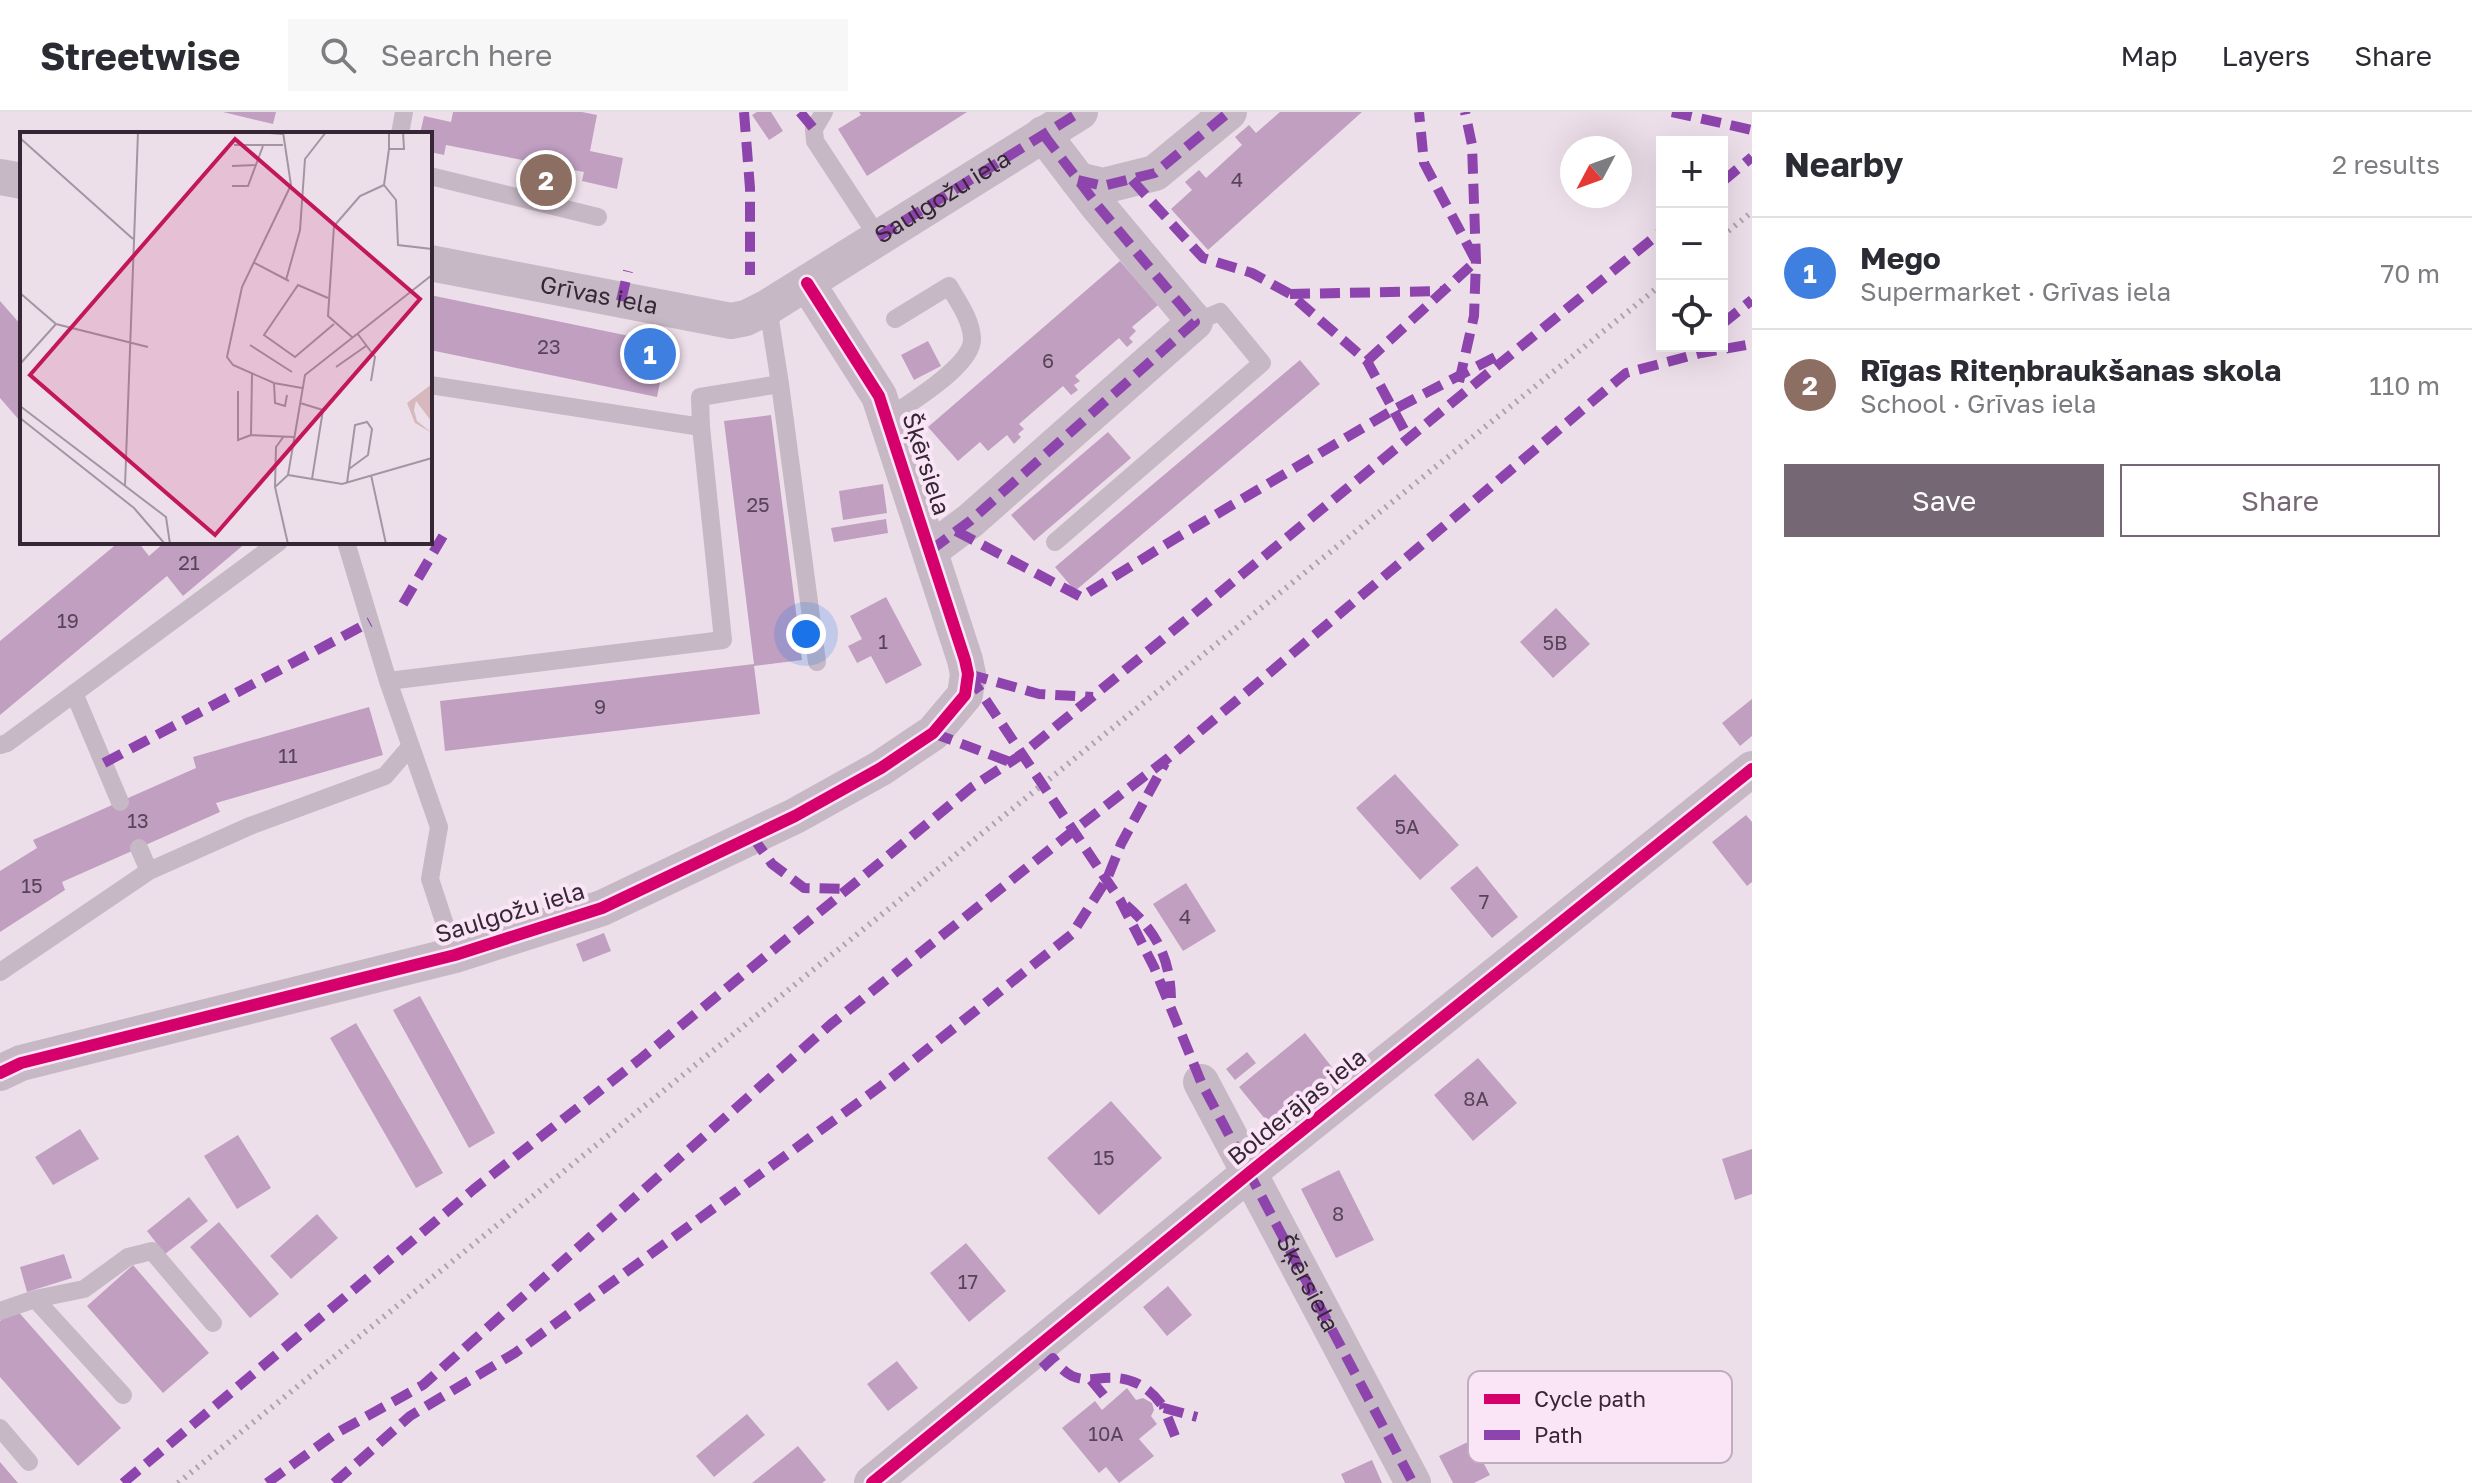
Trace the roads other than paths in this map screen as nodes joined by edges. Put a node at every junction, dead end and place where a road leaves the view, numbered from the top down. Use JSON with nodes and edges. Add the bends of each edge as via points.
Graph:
{"nodes":[{"id":1,"x":404,"y":112,"type":"edge"},
{"id":2,"x":824,"y":112,"type":"edge"},
{"id":3,"x":1080,"y":112,"type":"edge"},
{"id":4,"x":1229,"y":112,"type":"edge"},
{"id":5,"x":400,"y":132,"type":"edge"},
{"id":6,"x":1043,"y":134,"type":"junction"},
{"id":7,"x":432,"y":176,"type":"edge"},
{"id":8,"x":0,"y":177,"type":"edge"},
{"id":9,"x":1078,"y":180,"type":"junction"},
{"id":10,"x":20,"y":181,"type":"edge"},
{"id":11,"x":598,"y":217,"type":"dead end"},
{"id":12,"x":878,"y":237,"type":"junction"},
{"id":13,"x":432,"y":263,"type":"edge"},
{"id":14,"x":807,"y":283,"type":"junction"},
{"id":15,"x":768,"y":307,"type":"junction"},
{"id":16,"x":895,"y":319,"type":"dead end"},
{"id":17,"x":1195,"y":322,"type":"junction"},
{"id":18,"x":780,"y":384,"type":"junction"},
{"id":19,"x":432,"y":385,"type":"edge"},
{"id":20,"x":888,"y":418,"type":"junction"},
{"id":21,"x":701,"y":427,"type":"junction"},
{"id":22,"x":1055,"y":542,"type":"dead end"},
{"id":23,"x":276,"y":544,"type":"edge"},
{"id":24,"x":347,"y":544,"type":"edge"},
{"id":25,"x":931,"y":550,"type":"junction"},
{"id":26,"x":817,"y":662,"type":"dead end"},
{"id":27,"x":968,"y":674,"type":"joint"},
{"id":28,"x":388,"y":681,"type":"junction"},
{"id":29,"x":74,"y":693,"type":"junction"},
{"id":30,"x":0,"y":745,"type":"edge"},
{"id":31,"x":409,"y":748,"type":"junction"},
{"id":32,"x":1752,"y":769,"type":"edge"},
{"id":33,"x":120,"y":802,"type":"dead end"},
{"id":34,"x":139,"y":848,"type":"dead end"},
{"id":35,"x":149,"y":871,"type":"junction"},
{"id":36,"x":455,"y":955,"type":"junction"},
{"id":37,"x":0,"y":972,"type":"edge"},
{"id":38,"x":0,"y":1073,"type":"edge"},
{"id":39,"x":1201,"y":1082,"type":"dead end"},
{"id":40,"x":1249,"y":1173,"type":"junction"},
{"id":41,"x":35,"y":1299,"type":"junction"},
{"id":42,"x":0,"y":1311,"type":"edge"},
{"id":43,"x":213,"y":1323,"type":"dead end"},
{"id":44,"x":123,"y":1395,"type":"dead end"},
{"id":45,"x":0,"y":1428,"type":"edge"},
{"id":46,"x":29,"y":1462,"type":"dead end"},
{"id":47,"x":872,"y":1483,"type":"edge"},
{"id":48,"x":1413,"y":1483,"type":"edge"}],
"edges":[{"from":1,"to":5,"type":"lane"},
{"from":2,"to":12,"type":"lane","via":[[814,129],[815,141]]},
{"from":3,"to":6,"type":"street","name":"Saulgožu iela"},
{"from":4,"to":9,"type":"street","via":[[1155,173],[1103,186]]},
{"from":6,"to":9,"type":"street"},
{"from":6,"to":12,"type":"street","name":"Saulgožu iela"},
{"from":7,"to":11,"type":"lane"},
{"from":8,"to":10,"type":"street"},
{"from":9,"to":17,"type":"street"},
{"from":12,"to":14,"type":"street","name":"Saulgožu iela"},
{"from":13,"to":15,"type":"street","name":"Grīvas iela","via":[[731,321]]},
{"from":14,"to":15,"type":"street","name":"Grīvas iela"},
{"from":14,"to":20,"type":"street","name":"Šķērsiela"},
{"from":15,"to":18,"type":"lane"},
{"from":16,"to":20,"type":"lane","via":[[949,286],[973,340],[966,357],[948,375]]},
{"from":17,"to":22,"type":"lane","via":[[1220,312],[1262,363]]},
{"from":17,"to":25,"type":"street"},
{"from":18,"to":21,"type":"lane","via":[[700,397]]},
{"from":18,"to":26,"type":"lane"},
{"from":19,"to":21,"type":"lane"},
{"from":20,"to":25,"type":"street","name":"Šķērsiela"},
{"from":21,"to":28,"type":"lane","via":[[723,640]]},
{"from":23,"to":29,"type":"lane"},
{"from":24,"to":28,"type":"lane"},
{"from":25,"to":27,"type":"street","name":"Šķērsiela"},
{"from":27,"to":36,"type":"street","name":"Saulgožu iela","via":[[965,695],[933,733],[795,816],[602,908]]},
{"from":28,"to":31,"type":"lane"},
{"from":29,"to":30,"type":"lane"},
{"from":29,"to":33,"type":"lane"},
{"from":31,"to":35,"type":"lane","via":[[385,776],[250,826]]},
{"from":31,"to":36,"type":"lane","via":[[439,827],[430,879]]},
{"from":32,"to":40,"type":"street","name":"Bolderājas iela"},
{"from":34,"to":35,"type":"lane"},
{"from":35,"to":37,"type":"lane"},
{"from":36,"to":38,"type":"street","name":"Saulgožu iela","via":[[21,1063]]},
{"from":39,"to":40,"type":"street","name":"Šķērsiela"},
{"from":40,"to":47,"type":"street","name":"Bolderājas iela"},
{"from":40,"to":48,"type":"street","name":"Šķērsiela"},
{"from":41,"to":42,"type":"lane"},
{"from":41,"to":43,"type":"lane","via":[[84,1289],[128,1257],[152,1251]]},
{"from":41,"to":44,"type":"lane"},
{"from":45,"to":46,"type":"lane"}]}
